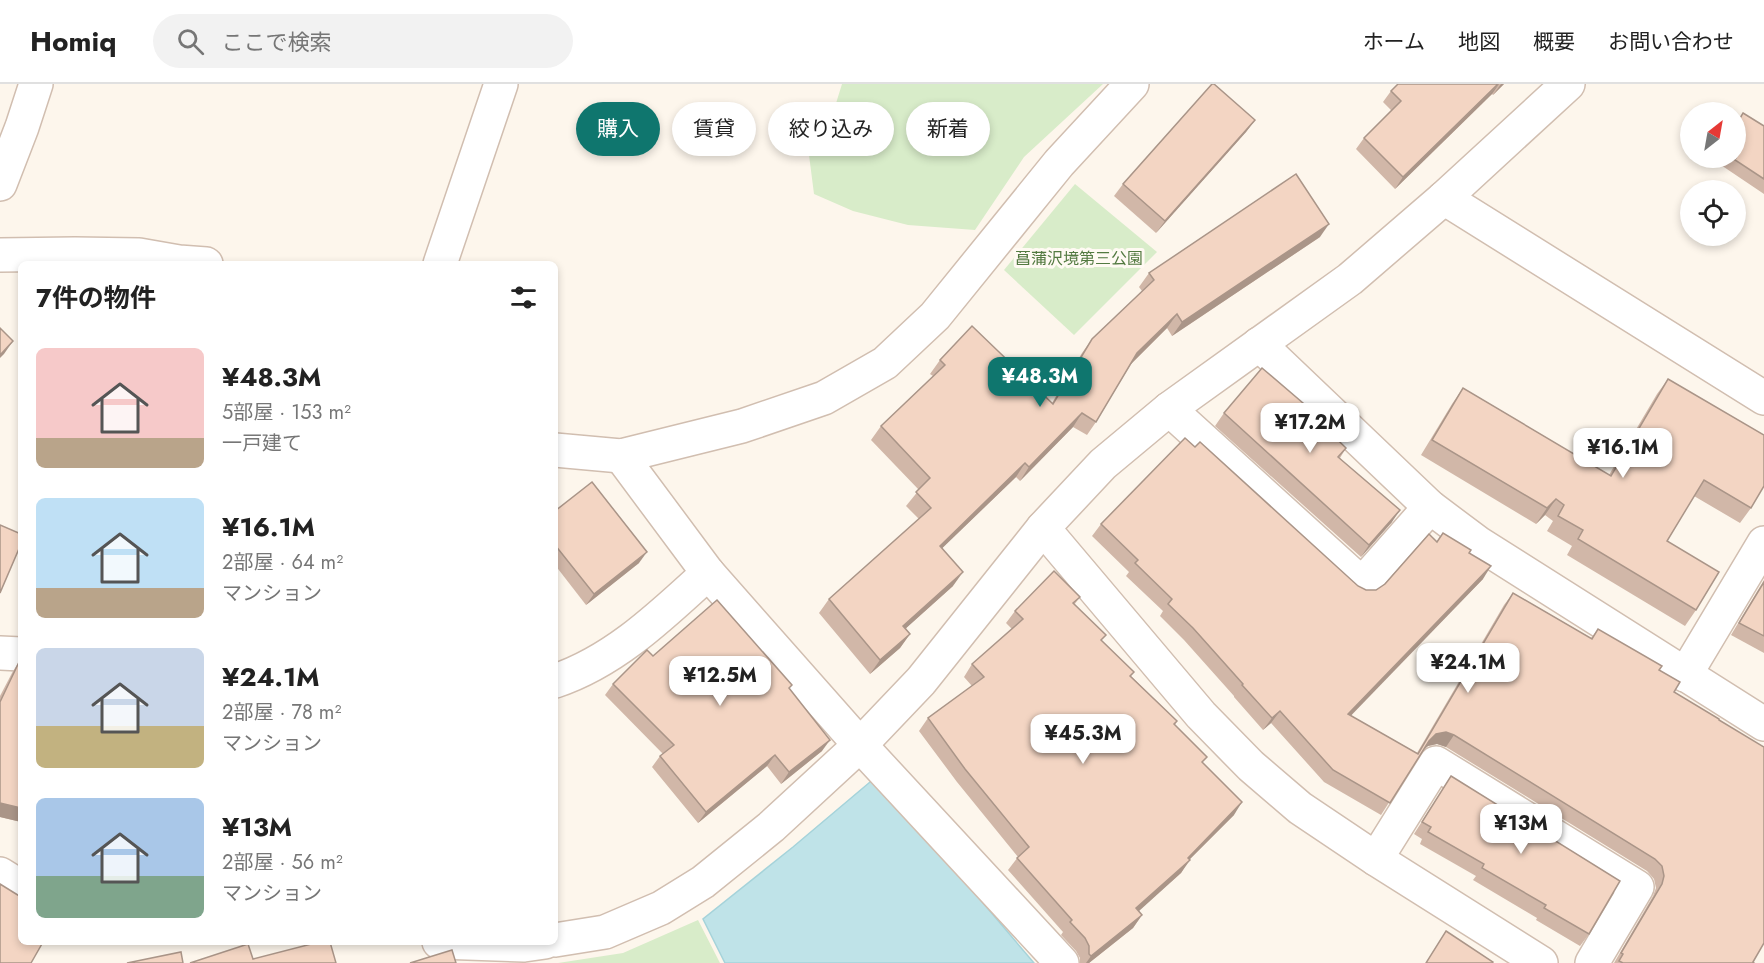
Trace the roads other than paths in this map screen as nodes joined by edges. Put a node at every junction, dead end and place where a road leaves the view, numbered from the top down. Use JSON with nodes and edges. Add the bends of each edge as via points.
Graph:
{"nodes":[{"id":1,"x":36,"y":84,"type":"edge"},
{"id":2,"x":501,"y":84,"type":"edge"},
{"id":3,"x":1132,"y":84,"type":"edge"},
{"id":4,"x":1568,"y":84,"type":"edge"},
{"id":5,"x":0,"y":184,"type":"edge"},
{"id":6,"x":1444,"y":198,"type":"junction"},
{"id":7,"x":0,"y":255,"type":"edge"},
{"id":8,"x":176,"y":261,"type":"edge"},
{"id":9,"x":441,"y":261,"type":"edge"},
{"id":10,"x":1259,"y":344,"type":"junction"},
{"id":11,"x":1764,"y":398,"type":"edge"},
{"id":12,"x":1169,"y":409,"type":"junction"},
{"id":13,"x":558,"y":450,"type":"edge"},
{"id":14,"x":621,"y":456,"type":"junction"},
{"id":15,"x":1430,"y":507,"type":"junction"},
{"id":16,"x":1043,"y":528,"type":"junction"},
{"id":17,"x":1764,"y":543,"type":"edge"},
{"id":18,"x":708,"y":573,"type":"junction"},
{"id":19,"x":1685,"y":675,"type":"junction"},
{"id":20,"x":558,"y":680,"type":"edge"},
{"id":21,"x":1764,"y":724,"type":"edge"},
{"id":22,"x":860,"y":745,"type":"junction"},
{"id":23,"x":1376,"y":859,"type":"junction"},
{"id":24,"x":0,"y":874,"type":"edge"},
{"id":25,"x":18,"y":885,"type":"edge"},
{"id":26,"x":558,"y":940,"type":"edge"},
{"id":27,"x":1062,"y":963,"type":"edge"},
{"id":28,"x":1541,"y":963,"type":"edge"},
{"id":29,"x":1592,"y":963,"type":"edge"}],
"edges":[{"from":1,"to":5,"type":"street"},
{"from":2,"to":9,"type":"street"},
{"from":3,"to":14,"type":"street","via":[[1059,163],[935,316],[885,363],[824,398],[742,426]]},
{"from":4,"to":6,"type":"street"},
{"from":6,"to":10,"type":"street","via":[[1350,279]]},
{"from":6,"to":11,"type":"street"},
{"from":7,"to":8,"type":"street","via":[[139,255]]},
{"from":10,"to":12,"type":"street"},
{"from":10,"to":15,"type":"street"},
{"from":12,"to":15,"type":"street","via":[[1362,584]]},
{"from":12,"to":16,"type":"street","via":[[1103,464]]},
{"from":13,"to":14,"type":"street"},
{"from":14,"to":18,"type":"street"},
{"from":15,"to":19,"type":"street","via":[[1478,543]]},
{"from":16,"to":22,"type":"street","via":[[921,681]]},
{"from":16,"to":23,"type":"street","via":[[1201,715],[1251,766],[1300,808]]},
{"from":17,"to":19,"type":"street"},
{"from":18,"to":20,"type":"street","via":[[638,635],[611,654]]},
{"from":18,"to":22,"type":"street"},
{"from":19,"to":21,"type":"street"},
{"from":22,"to":26,"type":"street","via":[[771,827],[703,882],[661,908],[605,932]]},
{"from":22,"to":27,"type":"street"},
{"from":23,"to":28,"type":"street"},
{"from":23,"to":29,"type":"street","via":[[1436,763],[1637,887]]},
{"from":24,"to":25,"type":"street"}]}
